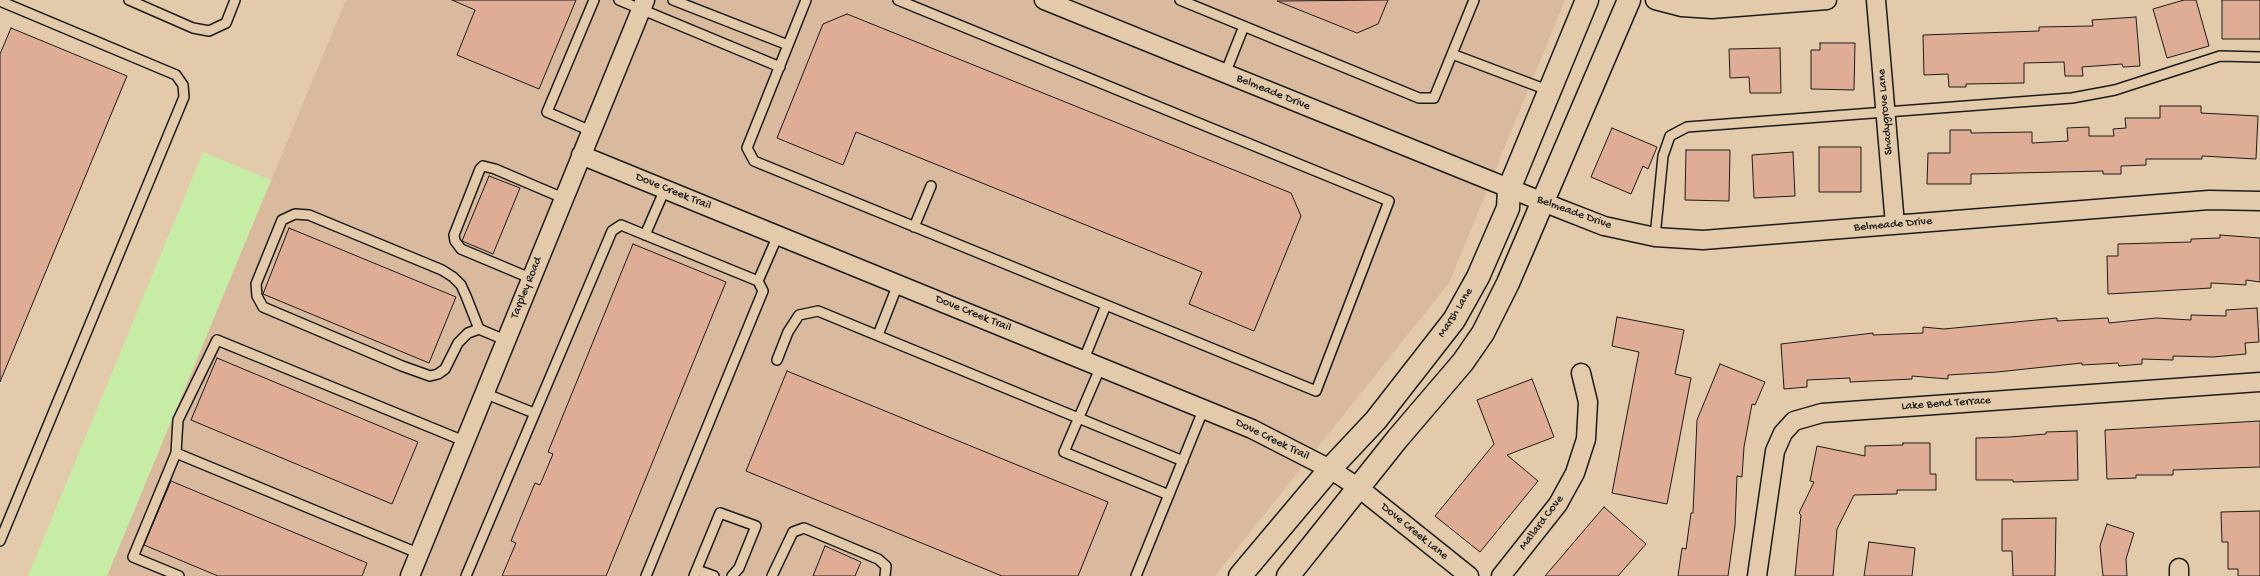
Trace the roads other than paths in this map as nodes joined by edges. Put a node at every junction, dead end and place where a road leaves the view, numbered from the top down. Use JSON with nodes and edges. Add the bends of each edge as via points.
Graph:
{"nodes":[{"id":1,"x":129,"y":0,"type":"edge"},
{"id":2,"x":235,"y":0,"type":"edge"},
{"id":3,"x":594,"y":0,"type":"edge"},
{"id":4,"x":619,"y":0,"type":"edge"},
{"id":5,"x":673,"y":0,"type":"edge"},
{"id":6,"x":806,"y":0,"type":"edge"},
{"id":7,"x":898,"y":0,"type":"edge"},
{"id":8,"x":1044,"y":0,"type":"edge"},
{"id":9,"x":1180,"y":0,"type":"edge"},
{"id":10,"x":1474,"y":0,"type":"edge"},
{"id":11,"x":1587,"y":0,"type":"edge"},
{"id":12,"x":1629,"y":0,"type":"edge"},
{"id":13,"x":1655,"y":0,"type":"edge"},
{"id":14,"x":1827,"y":0,"type":"edge"},
{"id":15,"x":1876,"y":0,"type":"edge"},
{"id":16,"x":0,"y":1,"type":"edge"},
{"id":17,"x":643,"y":5,"type":"edge"},
{"id":18,"x":1244,"y":26,"type":"junction"},
{"id":19,"x":788,"y":45,"type":"junction"},
{"id":20,"x":1452,"y":54,"type":"junction"},
{"id":21,"x":2260,"y":57,"type":"edge"},
{"id":22,"x":780,"y":67,"type":"junction"},
{"id":23,"x":1225,"y":74,"type":"junction"},
{"id":24,"x":1550,"y":91,"type":"junction"},
{"id":25,"x":1887,"y":111,"type":"junction"},
{"id":26,"x":591,"y":131,"type":"junction"},
{"id":27,"x":581,"y":155,"type":"junction"},
{"id":28,"x":931,"y":186,"type":"dead end"},
{"id":29,"x":665,"y":189,"type":"junction"},
{"id":30,"x":1509,"y":189,"type":"junction"},
{"id":31,"x":563,"y":198,"type":"junction"},
{"id":32,"x":2260,"y":201,"type":"edge"},
{"id":33,"x":1542,"y":202,"type":"junction"},
{"id":34,"x":1895,"y":225,"type":"junction"},
{"id":35,"x":914,"y":227,"type":"junction"},
{"id":36,"x":645,"y":235,"type":"junction"},
{"id":37,"x":778,"y":235,"type":"junction"},
{"id":38,"x":1655,"y":237,"type":"junction"},
{"id":39,"x":530,"y":278,"type":"junction"},
{"id":40,"x":758,"y":281,"type":"junction"},
{"id":41,"x":898,"y":284,"type":"junction"},
{"id":42,"x":1106,"y":306,"type":"junction"},
{"id":43,"x":479,"y":330,"type":"junction"},
{"id":44,"x":878,"y":335,"type":"junction"},
{"id":45,"x":505,"y":340,"type":"junction"},
{"id":46,"x":777,"y":360,"type":"dead end"},
{"id":47,"x":1092,"y":363,"type":"junction"},
{"id":48,"x":1582,"y":373,"type":"dead end"},
{"id":49,"x":2260,"y":382,"type":"edge"},
{"id":50,"x":484,"y":392,"type":"junction"},
{"id":51,"x":1204,"y":408,"type":"junction"},
{"id":52,"x":534,"y":413,"type":"junction"},
{"id":53,"x":1079,"y":418,"type":"junction"},
{"id":54,"x":464,"y":442,"type":"junction"},
{"id":55,"x":176,"y":453,"type":"junction"},
{"id":56,"x":1183,"y":461,"type":"junction"},
{"id":57,"x":1330,"y":469,"type":"junction"},
{"id":58,"x":1359,"y":488,"type":"junction"},
{"id":59,"x":1169,"y":494,"type":"junction"},
{"id":60,"x":0,"y":541,"type":"edge"},
{"id":61,"x":420,"y":554,"type":"junction"},
{"id":62,"x":696,"y":573,"type":"edge"},
{"id":63,"x":179,"y":576,"type":"edge"},
{"id":64,"x":410,"y":576,"type":"edge"},
{"id":65,"x":466,"y":576,"type":"edge"},
{"id":66,"x":646,"y":576,"type":"edge"},
{"id":67,"x":714,"y":576,"type":"edge"},
{"id":68,"x":732,"y":576,"type":"edge"},
{"id":69,"x":772,"y":576,"type":"edge"},
{"id":70,"x":885,"y":576,"type":"edge"},
{"id":71,"x":1136,"y":576,"type":"edge"},
{"id":72,"x":1240,"y":576,"type":"edge"},
{"id":73,"x":1288,"y":576,"type":"edge"},
{"id":74,"x":1469,"y":576,"type":"edge"},
{"id":75,"x":1501,"y":576,"type":"edge"},
{"id":76,"x":1757,"y":576,"type":"edge"}],
"edges":[{"from":1,"to":2,"type":"lane","via":[[193,28],[209,31],[226,23]]},
{"from":3,"to":26,"type":"lane","via":[[547,112]]},
{"from":4,"to":17,"type":"lane"},
{"from":5,"to":19,"type":"lane"},
{"from":6,"to":19,"type":"lane"},
{"from":7,"to":42,"type":"lane","via":[[1389,201],[1316,391]]},
{"from":8,"to":23,"type":"street","name":"Belmeade Drive"},
{"from":9,"to":18,"type":"lane"},
{"from":10,"to":20,"type":"lane"},
{"from":11,"to":24,"type":"main road","name":"Marsh Lane"},
{"from":12,"to":33,"type":"main road"},
{"from":13,"to":14,"type":"street","via":[[1682,7],[1712,9]]},
{"from":15,"to":25,"type":"street","name":"Shadygrove Lane"},
{"from":16,"to":60,"type":"lane","via":[[176,75],[184,85],[184,97]]},
{"from":17,"to":22,"type":"lane"},
{"from":17,"to":26,"type":"street","name":"Tarpley Road"},
{"from":18,"to":20,"type":"lane","via":[[1419,98],[1434,98]]},
{"from":18,"to":23,"type":"lane"},
{"from":19,"to":22,"type":"lane"},
{"from":20,"to":24,"type":"lane"},
{"from":21,"to":25,"type":"lane","via":[[2220,56],[2115,90],[2072,98]]},
{"from":22,"to":35,"type":"lane","via":[[747,148],[754,161]]},
{"from":23,"to":30,"type":"street","name":"Belmeade Drive"},
{"from":24,"to":30,"type":"main road","name":"Marsh Lane"},
{"from":25,"to":34,"type":"street","name":"Shadygrove Lane"},
{"from":25,"to":38,"type":"lane","via":[[1687,127],[1670,136],[1663,156]]},
{"from":26,"to":27,"type":"street","name":"Tarpley Road"},
{"from":27,"to":29,"type":"street","name":"Dove Creek Trail"},
{"from":27,"to":31,"type":"street","name":"Tarpley Road"},
{"from":28,"to":35,"type":"lane"},
{"from":29,"to":36,"type":"lane"},
{"from":29,"to":37,"type":"street","name":"Dove Creek Trail"},
{"from":30,"to":33,"type":"street","name":"Belmeade Drive"},
{"from":30,"to":57,"type":"main road","name":"Marsh Lane","via":[[1508,208],[1478,278],[1454,320],[1376,420]]},
{"from":31,"to":39,"type":"street","name":"Tarpley Road"},
{"from":31,"to":39,"type":"lane","via":[[483,166],[477,177],[454,235],[457,245]]},
{"from":32,"to":34,"type":"street","name":"Belmeade Drive","via":[[2209,200]]},
{"from":33,"to":38,"type":"street","name":"Belmeade Drive","via":[[1604,226]]},
{"from":33,"to":58,"type":"main road","via":[[1508,283],[1483,333],[1463,362]]},
{"from":34,"to":38,"type":"street","name":"Belmeade Drive","via":[[1703,240]]},
{"from":35,"to":42,"type":"lane"},
{"from":36,"to":40,"type":"lane"},
{"from":36,"to":52,"type":"lane","via":[[621,225],[612,231]]},
{"from":37,"to":40,"type":"lane"},
{"from":37,"to":41,"type":"street","name":"Dove Creek Trail"},
{"from":39,"to":45,"type":"street","name":"Tarpley Road"},
{"from":40,"to":66,"type":"lane","via":[[763,291]]},
{"from":41,"to":44,"type":"lane"},
{"from":41,"to":47,"type":"street","name":"Dove Creek Trail"},
{"from":42,"to":47,"type":"lane","via":[[1098,327]]},
{"from":43,"to":43,"type":"lane","via":[[468,333],[458,343],[445,369],[430,376],[263,307],[257,296],[256,284],[282,220],[295,214],[310,215],[442,270],[453,277],[466,296]]},
{"from":43,"to":45,"type":"lane"},
{"from":44,"to":46,"type":"lane","via":[[818,311],[799,315],[788,332]]},
{"from":44,"to":53,"type":"lane"},
{"from":45,"to":50,"type":"street","name":"Tarpley Road"},
{"from":47,"to":51,"type":"street","name":"Dove Creek Trail"},
{"from":47,"to":53,"type":"lane"},
{"from":48,"to":75,"type":"street","name":"Mallard Cove","via":[[1588,402],[1586,439],[1575,473],[1558,504]]},
{"from":49,"to":76,"type":"street","name":"Lake Bend Terrace","via":[[1822,413],[1794,421],[1783,433],[1775,452]]},
{"from":50,"to":52,"type":"lane"},
{"from":50,"to":54,"type":"street","name":"Tarpley Road"},
{"from":51,"to":56,"type":"lane"},
{"from":51,"to":57,"type":"street","name":"Dove Creek Trail","via":[[1252,429]]},
{"from":52,"to":65,"type":"lane"},
{"from":53,"to":56,"type":"lane"},
{"from":53,"to":59,"type":"lane","via":[[1064,452]]},
{"from":54,"to":55,"type":"lane","via":[[217,340],[178,420]]},
{"from":54,"to":61,"type":"street","name":"Tarpley Road"},
{"from":55,"to":61,"type":"lane"},
{"from":55,"to":63,"type":"lane","via":[[133,556]]},
{"from":56,"to":59,"type":"lane"},
{"from":57,"to":58,"type":"street","name":"Dove Creek Trail"},
{"from":57,"to":72,"type":"main road","name":"Marsh Lane"},
{"from":58,"to":73,"type":"main road"},
{"from":58,"to":74,"type":"street","name":"Dove Creek Lane"},
{"from":59,"to":71,"type":"lane"},
{"from":61,"to":64,"type":"street","name":"Tarpley Road"},
{"from":62,"to":67,"type":"lane"},
{"from":62,"to":68,"type":"lane","via":[[720,512],[756,526],[739,568]]},
{"from":69,"to":70,"type":"lane","via":[[793,532],[804,528],[878,560],[886,566]]}]}
